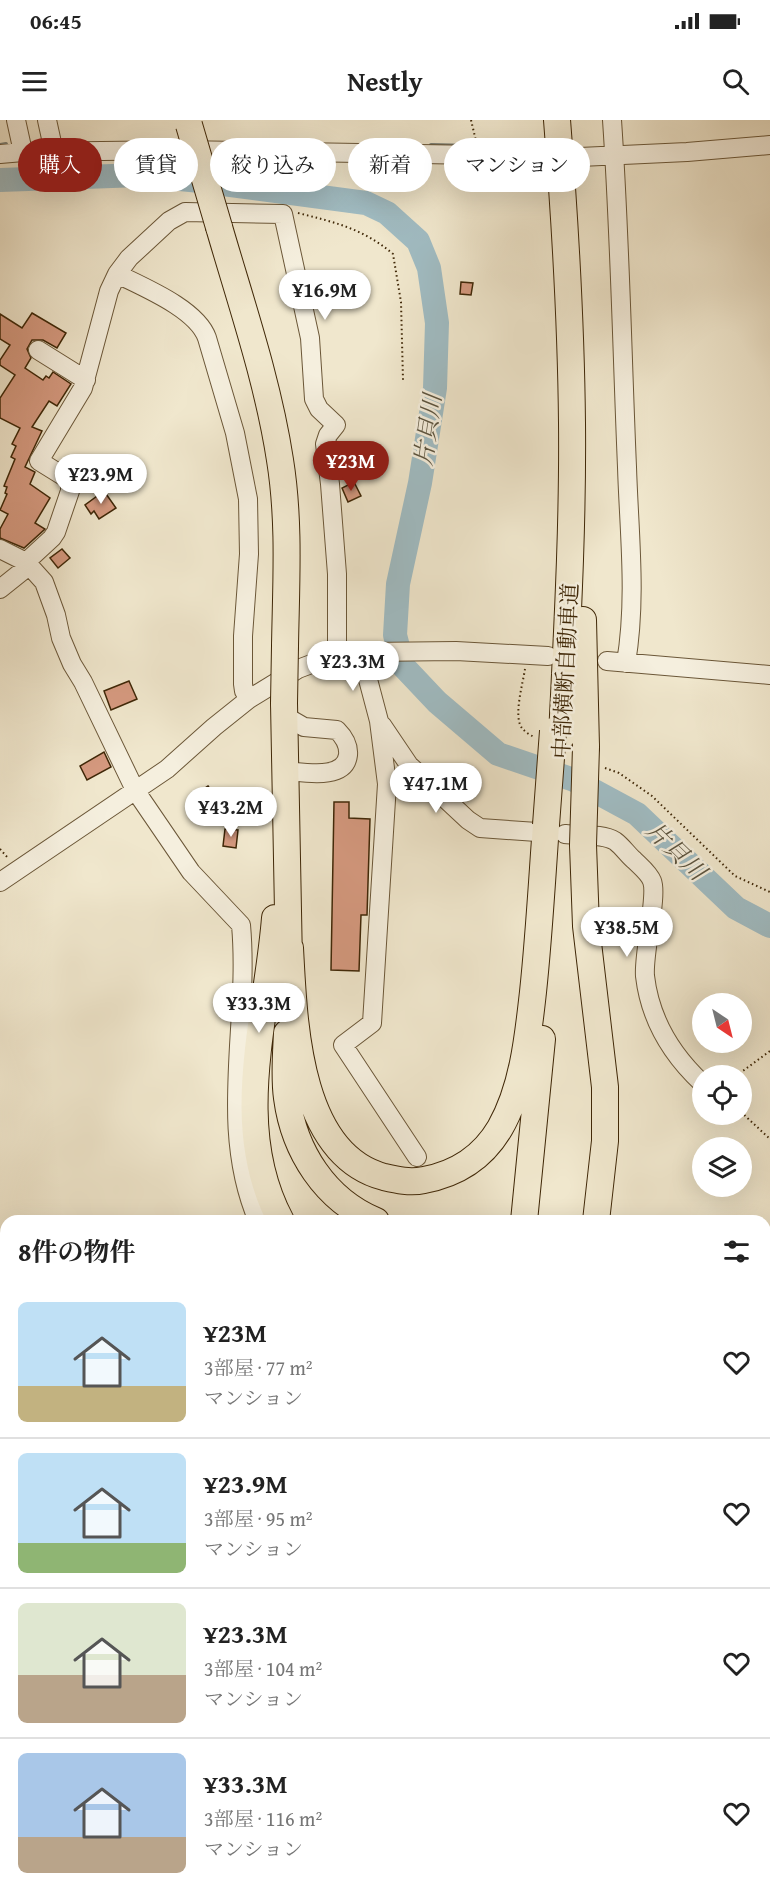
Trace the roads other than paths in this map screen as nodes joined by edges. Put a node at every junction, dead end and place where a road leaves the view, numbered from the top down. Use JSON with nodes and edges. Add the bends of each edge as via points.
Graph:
{"nodes":[{"id":1,"x":16,"y":120,"type":"edge"},
{"id":2,"x":47,"y":120,"type":"edge"},
{"id":3,"x":557,"y":120,"type":"edge"},
{"id":4,"x":612,"y":120,"type":"edge"},
{"id":5,"x":189,"y":123,"type":"edge"},
{"id":6,"x":20,"y":138,"type":"edge"},
{"id":7,"x":51,"y":138,"type":"edge"},
{"id":8,"x":770,"y":145,"type":"edge"},
{"id":9,"x":102,"y":151,"type":"edge"},
{"id":10,"x":18,"y":152,"type":"edge"},
{"id":11,"x":0,"y":154,"type":"edge"},
{"id":12,"x":444,"y":154,"type":"edge"},
{"id":13,"x":614,"y":156,"type":"junction"},
{"id":14,"x":590,"y":157,"type":"edge"},
{"id":15,"x":117,"y":274,"type":"junction"},
{"id":16,"x":38,"y":350,"type":"dead end"},
{"id":17,"x":86,"y":380,"type":"junction"},
{"id":18,"x":572,"y":425,"type":"junction"},
{"id":19,"x":0,"y":549,"type":"edge"},
{"id":20,"x":28,"y":564,"type":"junction"},
{"id":21,"x":0,"y":589,"type":"edge"},
{"id":22,"x":558,"y":651,"type":"junction"},
{"id":23,"x":364,"y":652,"type":"junction"},
{"id":24,"x":337,"y":656,"type":"junction"},
{"id":25,"x":607,"y":661,"type":"dead end"},
{"id":26,"x":626,"y":663,"type":"junction"},
{"id":27,"x":770,"y":675,"type":"edge"},
{"id":28,"x":249,"y":699,"type":"junction"},
{"id":29,"x":285,"y":710,"type":"junction"},
{"id":30,"x":379,"y":721,"type":"junction"},
{"id":31,"x":285,"y":771,"type":"junction"},
{"id":32,"x":135,"y":790,"type":"junction"},
{"id":33,"x":558,"y":832,"type":"junction"},
{"id":34,"x":0,"y":882,"type":"edge"},
{"id":35,"x":281,"y":946,"type":"junction"},
{"id":36,"x":692,"y":1073,"type":"edge"},
{"id":37,"x":417,"y":1157,"type":"dead end"},
{"id":38,"x":256,"y":1215,"type":"edge"},
{"id":39,"x":278,"y":1215,"type":"edge"},
{"id":40,"x":341,"y":1215,"type":"edge"},
{"id":41,"x":362,"y":1215,"type":"edge"},
{"id":42,"x":525,"y":1215,"type":"edge"},
{"id":43,"x":597,"y":1215,"type":"edge"}],
"edges":[{"from":1,"to":6,"type":"street"},
{"from":2,"to":7,"type":"street"},
{"from":3,"to":18,"type":"highway","name":"中部横断自動車道","via":[[567,256]]},
{"from":4,"to":13,"type":"street"},
{"from":5,"to":29,"type":"highway","bridge":true,"via":[[265,390],[280,460],[287,524]]},
{"from":8,"to":13,"type":"street"},
{"from":9,"to":12,"type":"street"},
{"from":10,"to":11,"type":"street"},
{"from":13,"to":14,"type":"street"},
{"from":13,"to":26,"type":"street","via":[[633,587]]},
{"from":15,"to":17,"type":"street"},
{"from":15,"to":24,"type":"street","via":[[169,221],[185,212],[283,214],[310,338],[314,399],[336,424],[325,444],[337,574]]},
{"from":15,"to":28,"type":"street","via":[[175,306],[199,324],[207,338],[236,433],[248,499],[243,675]]},
{"from":16,"to":17,"type":"street"},
{"from":17,"to":20,"type":"street","via":[[39,461],[70,484],[56,532]]},
{"from":18,"to":22,"type":"highway","name":"中部横断自動車道"},
{"from":18,"to":33,"type":"highway","bridge":true,"via":[[594,757]]},
{"from":19,"to":20,"type":"street"},
{"from":20,"to":21,"type":"street"},
{"from":20,"to":32,"type":"street","via":[[44,582],[68,656]]},
{"from":22,"to":23,"type":"street","via":[[528,655],[432,650]]},
{"from":22,"to":33,"type":"highway","name":"中部横断自動車道","via":[[550,736]]},
{"from":23,"to":24,"type":"street"},
{"from":23,"to":30,"type":"street"},
{"from":24,"to":28,"type":"street","via":[[285,676]]},
{"from":25,"to":26,"type":"street"},
{"from":26,"to":27,"type":"street"},
{"from":28,"to":32,"type":"street","via":[[167,769]]},
{"from":29,"to":31,"type":"highway"},
{"from":29,"to":31,"type":"street","via":[[304,727],[337,730],[344,737],[348,757],[338,770],[330,772]]},
{"from":30,"to":33,"type":"street","via":[[409,765],[480,828]]},
{"from":30,"to":37,"type":"street","via":[[387,784],[372,1023],[343,1046]]},
{"from":31,"to":35,"type":"highway"},
{"from":32,"to":34,"type":"street"},
{"from":32,"to":38,"type":"street","via":[[191,872],[241,925],[237,1125],[242,1172]]},
{"from":33,"to":35,"type":"highway","via":[[523,1063],[500,1129],[487,1147],[458,1170],[416,1182],[398,1180],[360,1167],[335,1145],[316,1109],[304,1068]]},
{"from":33,"to":36,"type":"street","via":[[614,841],[652,882],[645,976],[658,1023]]},
{"from":33,"to":42,"type":"highway","name":"中部横断自動車道"},
{"from":33,"to":43,"type":"highway","via":[[586,926],[603,1060],[606,1112]]},
{"from":35,"to":39,"type":"highway","via":[[263,1004],[254,1125],[261,1171]]},
{"from":35,"to":40,"type":"highway","via":[[273,1074],[279,1123],[300,1172]]},
{"from":35,"to":41,"type":"highway","via":[[288,1107],[298,1141],[321,1181]]}]}
